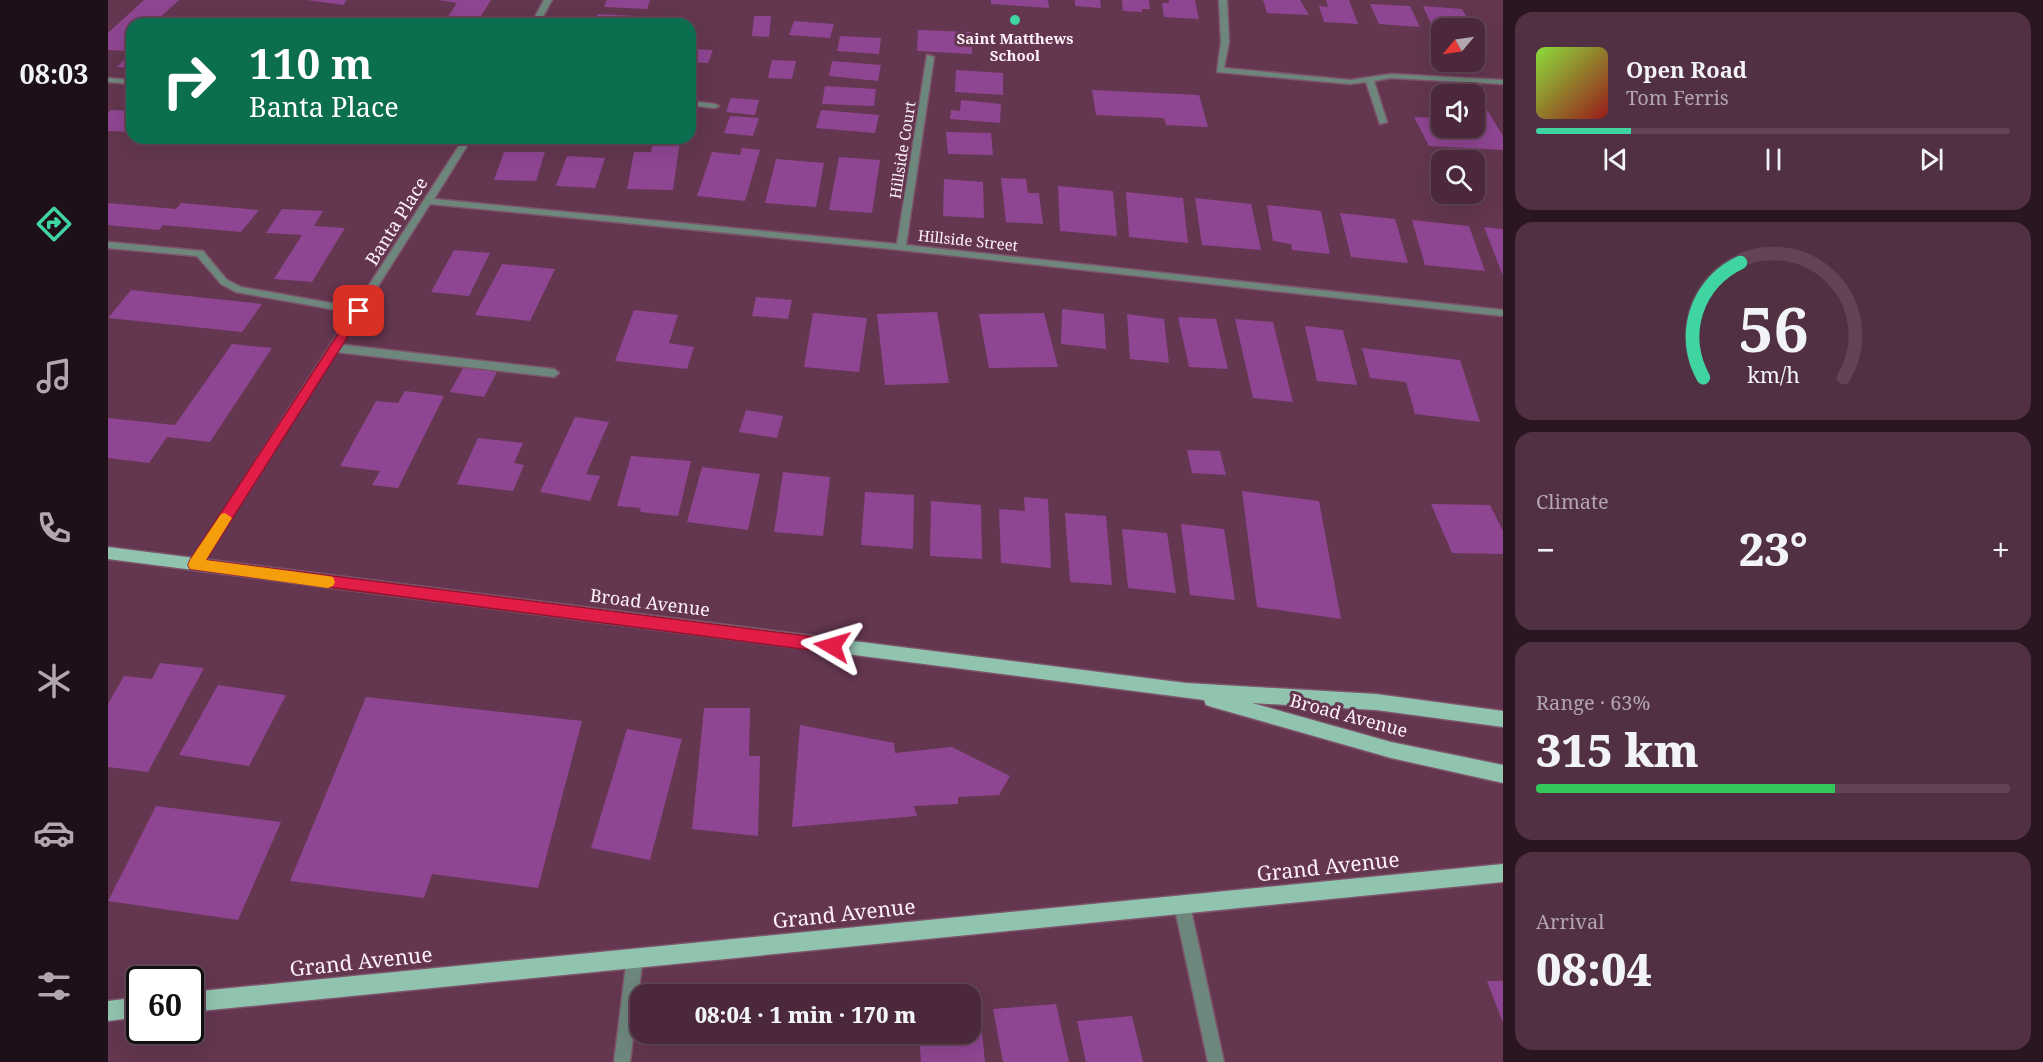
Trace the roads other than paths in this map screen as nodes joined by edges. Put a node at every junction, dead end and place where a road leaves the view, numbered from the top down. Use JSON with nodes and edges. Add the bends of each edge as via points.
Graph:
{"nodes":[{"id":1,"x":548,"y":0,"type":"edge"},
{"id":2,"x":1222,"y":0,"type":"edge"},
{"id":3,"x":538,"y":18,"type":"edge"},
{"id":4,"x":930,"y":57,"type":"dead end"},
{"id":5,"x":1369,"y":79,"type":"junction"},
{"id":6,"x":108,"y":80,"type":"edge"},
{"id":7,"x":126,"y":82,"type":"edge"},
{"id":8,"x":1503,"y":82,"type":"edge"},
{"id":9,"x":696,"y":104,"type":"edge"},
{"id":10,"x":716,"y":106,"type":"dead end"},
{"id":11,"x":1383,"y":122,"type":"dead end"},
{"id":12,"x":464,"y":144,"type":"edge"},
{"id":13,"x":429,"y":201,"type":"junction"},
{"id":14,"x":108,"y":245,"type":"edge"},
{"id":15,"x":901,"y":248,"type":"junction"},
{"id":16,"x":359,"y":311,"type":"junction"},
{"id":17,"x":1503,"y":313,"type":"edge"},
{"id":18,"x":336,"y":348,"type":"junction"},
{"id":19,"x":554,"y":373,"type":"dead end"},
{"id":20,"x":108,"y":553,"type":"edge"},
{"id":21,"x":195,"y":565,"type":"junction"},
{"id":22,"x":1186,"y":691,"type":"junction"},
{"id":23,"x":1503,"y":719,"type":"edge"},
{"id":24,"x":1503,"y":774,"type":"edge"},
{"id":25,"x":1503,"y":873,"type":"edge"},
{"id":26,"x":1182,"y":904,"type":"junction"},
{"id":27,"x":635,"y":957,"type":"junction"},
{"id":28,"x":204,"y":1001,"type":"edge"},
{"id":29,"x":126,"y":1009,"type":"edge"},
{"id":30,"x":108,"y":1011,"type":"edge"},
{"id":31,"x":622,"y":1062,"type":"edge"},
{"id":32,"x":1216,"y":1062,"type":"edge"}],
"edges":[{"from":1,"to":3,"type":"street"},
{"from":2,"to":5,"type":"street","via":[[1225,42],[1220,70],[1350,82]]},
{"from":4,"to":15,"type":"street","name":"Hillside Court"},
{"from":5,"to":8,"type":"street","via":[[1391,76]]},
{"from":5,"to":11,"type":"street"},
{"from":6,"to":7,"type":"street"},
{"from":9,"to":10,"type":"street"},
{"from":12,"to":13,"type":"street","name":"Banta Place"},
{"from":13,"to":15,"type":"street","name":"Hillside Street"},
{"from":13,"to":16,"type":"street","name":"Banta Place"},
{"from":14,"to":16,"type":"street","via":[[200,253],[224,282],[238,290]]},
{"from":15,"to":17,"type":"street","name":"Hillside Street"},
{"from":16,"to":18,"type":"street","name":"Banta Place"},
{"from":18,"to":19,"type":"street"},
{"from":18,"to":21,"type":"street","name":"Banta Place"},
{"from":20,"to":21,"type":"main road","name":"Broad Avenue"},
{"from":21,"to":22,"type":"main road","name":"Broad Avenue"},
{"from":22,"to":23,"type":"main road","name":"Broad Avenue","via":[[1376,702]]},
{"from":22,"to":24,"type":"main road","name":"Broad Avenue","via":[[1391,750]]},
{"from":25,"to":26,"type":"main road","name":"Grand Avenue"},
{"from":26,"to":27,"type":"main road","name":"Grand Avenue"},
{"from":26,"to":32,"type":"street"},
{"from":27,"to":28,"type":"main road","name":"Grand Avenue"},
{"from":27,"to":31,"type":"street"},
{"from":29,"to":30,"type":"main road"}]}
